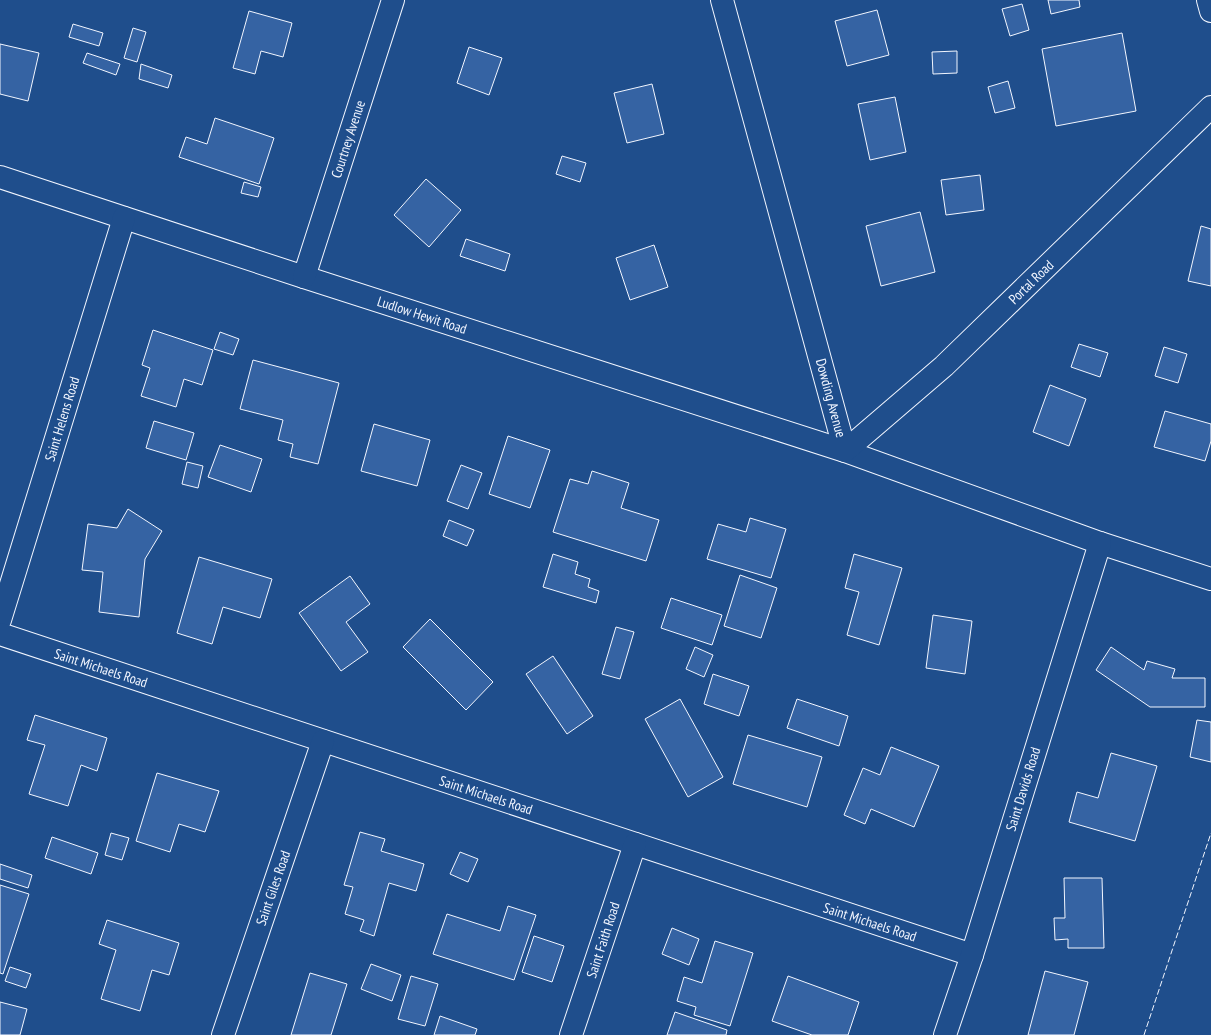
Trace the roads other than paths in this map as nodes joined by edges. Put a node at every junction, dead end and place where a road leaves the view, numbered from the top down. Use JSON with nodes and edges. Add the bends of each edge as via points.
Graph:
{"nodes":[{"id":1,"x":393,"y":0,"type":"edge"},
{"id":2,"x":722,"y":0,"type":"edge"},
{"id":3,"x":1208,"y":0,"type":"edge"},
{"id":4,"x":1211,"y":11,"type":"edge"},
{"id":5,"x":1211,"y":107,"type":"edge"},
{"id":6,"x":0,"y":177,"type":"edge"},
{"id":7,"x":124,"y":218,"type":"junction"},
{"id":8,"x":304,"y":277,"type":"junction"},
{"id":9,"x":845,"y":451,"type":"junction"},
{"id":10,"x":1100,"y":543,"type":"junction"},
{"id":11,"x":1211,"y":579,"type":"edge"},
{"id":12,"x":0,"y":620,"type":"edge"},
{"id":13,"x":0,"y":634,"type":"edge"},
{"id":14,"x":323,"y":741,"type":"junction"},
{"id":15,"x":635,"y":844,"type":"junction"},
{"id":16,"x":972,"y":955,"type":"junction"},
{"id":17,"x":223,"y":1035,"type":"edge"},
{"id":18,"x":571,"y":1035,"type":"edge"},
{"id":19,"x":945,"y":1035,"type":"edge"}],
"edges":[{"from":1,"to":8,"type":"street","name":"Courtney Avenue"},
{"from":2,"to":9,"type":"street","name":"Dowding Avenue"},
{"from":3,"to":4,"type":"street"},
{"from":5,"to":9,"type":"street","name":"Portal Road","via":[[944,366]]},
{"from":6,"to":7,"type":"street","name":"Ludlow Hewit Road"},
{"from":7,"to":8,"type":"street","name":"Ludlow Hewit Road"},
{"from":7,"to":12,"type":"street","name":"Saint Helens Road"},
{"from":8,"to":9,"type":"street","name":"Ludlow Hewit Road"},
{"from":9,"to":10,"type":"street","name":"Dowding Avenue"},
{"from":10,"to":11,"type":"street","name":"Dowding Avenue"},
{"from":10,"to":16,"type":"street","name":"Saint Davids Road"},
{"from":13,"to":14,"type":"street","name":"Saint Michaels Road"},
{"from":14,"to":15,"type":"street","name":"Saint Michaels Road"},
{"from":14,"to":17,"type":"street","name":"Saint Giles Road"},
{"from":15,"to":16,"type":"street","name":"Saint Michaels Road"},
{"from":15,"to":18,"type":"street","name":"Saint Faith Road"},
{"from":16,"to":19,"type":"street","name":"Saint Davids Road"}]}
